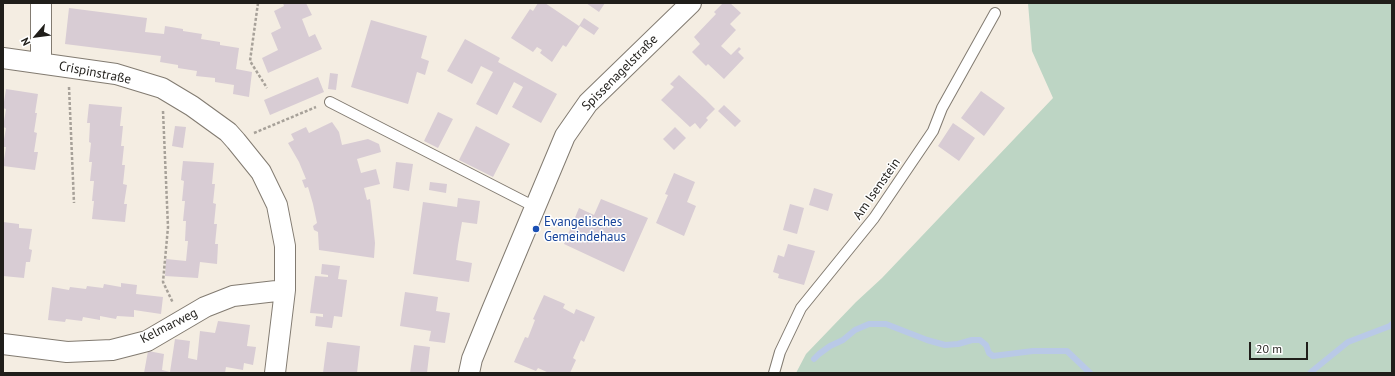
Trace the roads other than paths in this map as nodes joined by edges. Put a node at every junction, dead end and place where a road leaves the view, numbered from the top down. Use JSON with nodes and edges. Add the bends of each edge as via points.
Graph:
{"nodes":[{"id":1,"x":41,"y":3,"type":"edge"},
{"id":2,"x":691,"y":3,"type":"edge"},
{"id":3,"x":995,"y":13,"type":"dead end"},
{"id":4,"x":3,"y":58,"type":"edge"},
{"id":5,"x":41,"y":63,"type":"junction"},
{"id":6,"x":330,"y":102,"type":"road end"},
{"id":7,"x":535,"y":207,"type":"junction"},
{"id":8,"x":285,"y":290,"type":"junction"},
{"id":9,"x":3,"y":344,"type":"edge"},
{"id":10,"x":275,"y":373,"type":"edge"},
{"id":11,"x":469,"y":373,"type":"edge"},
{"id":12,"x":774,"y":373,"type":"edge"}],
"edges":[{"from":1,"to":5,"type":"street"},
{"from":2,"to":7,"type":"street","name":"Spissenagelstraße","via":[[588,103],[565,136]]},
{"from":3,"to":12,"type":"lane","name":"Am Isenstein","via":[[942,108],[933,131],[874,218],[802,308],[780,352]]},
{"from":4,"to":5,"type":"street","name":"Crispinstraße"},
{"from":5,"to":8,"type":"street","name":"Crispinstraße","via":[[116,74],[162,88],[228,132],[261,172],[277,205],[286,246]]},
{"from":6,"to":7,"type":"lane"},
{"from":7,"to":11,"type":"street","name":"Spissenagelstraße","via":[[480,338]]},
{"from":8,"to":9,"type":"street","name":"Kelmarweg","via":[[234,296],[205,307],[147,340],[112,350],[67,352]]},
{"from":8,"to":10,"type":"street","name":"Crispinstraße"}]}
